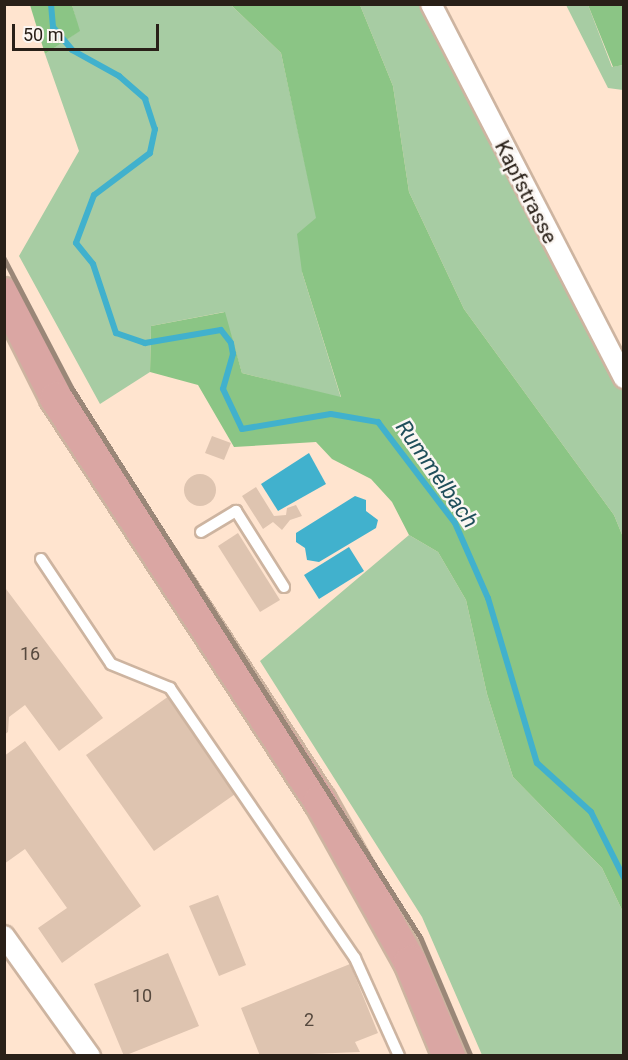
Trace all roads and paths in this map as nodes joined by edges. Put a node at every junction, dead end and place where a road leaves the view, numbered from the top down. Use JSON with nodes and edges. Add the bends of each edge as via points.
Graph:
{"nodes":[{"id":1,"x":430,"y":4,"type":"edge"},
{"id":2,"x":4,"y":294,"type":"edge"},
{"id":3,"x":624,"y":378,"type":"edge"},
{"id":4,"x":201,"y":532,"type":"dead end"},
{"id":5,"x":41,"y":559,"type":"dead end"},
{"id":6,"x":284,"y":587,"type":"dead end"},
{"id":7,"x":4,"y":936,"type":"edge"},
{"id":8,"x":90,"y":1056,"type":"edge"},
{"id":9,"x":399,"y":1056,"type":"edge"},
{"id":10,"x":449,"y":1056,"type":"edge"}],
"edges":[{"from":1,"to":3,"type":"street","name":"Kapfstrasse"},
{"from":2,"to":10,"type":"main road","via":[[56,398],[320,801],[410,962]]},
{"from":4,"to":6,"type":"lane","via":[[236,511]]},
{"from":5,"to":9,"type":"lane","via":[[111,664],[170,688],[355,958]]},
{"from":7,"to":8,"type":"street"}]}
